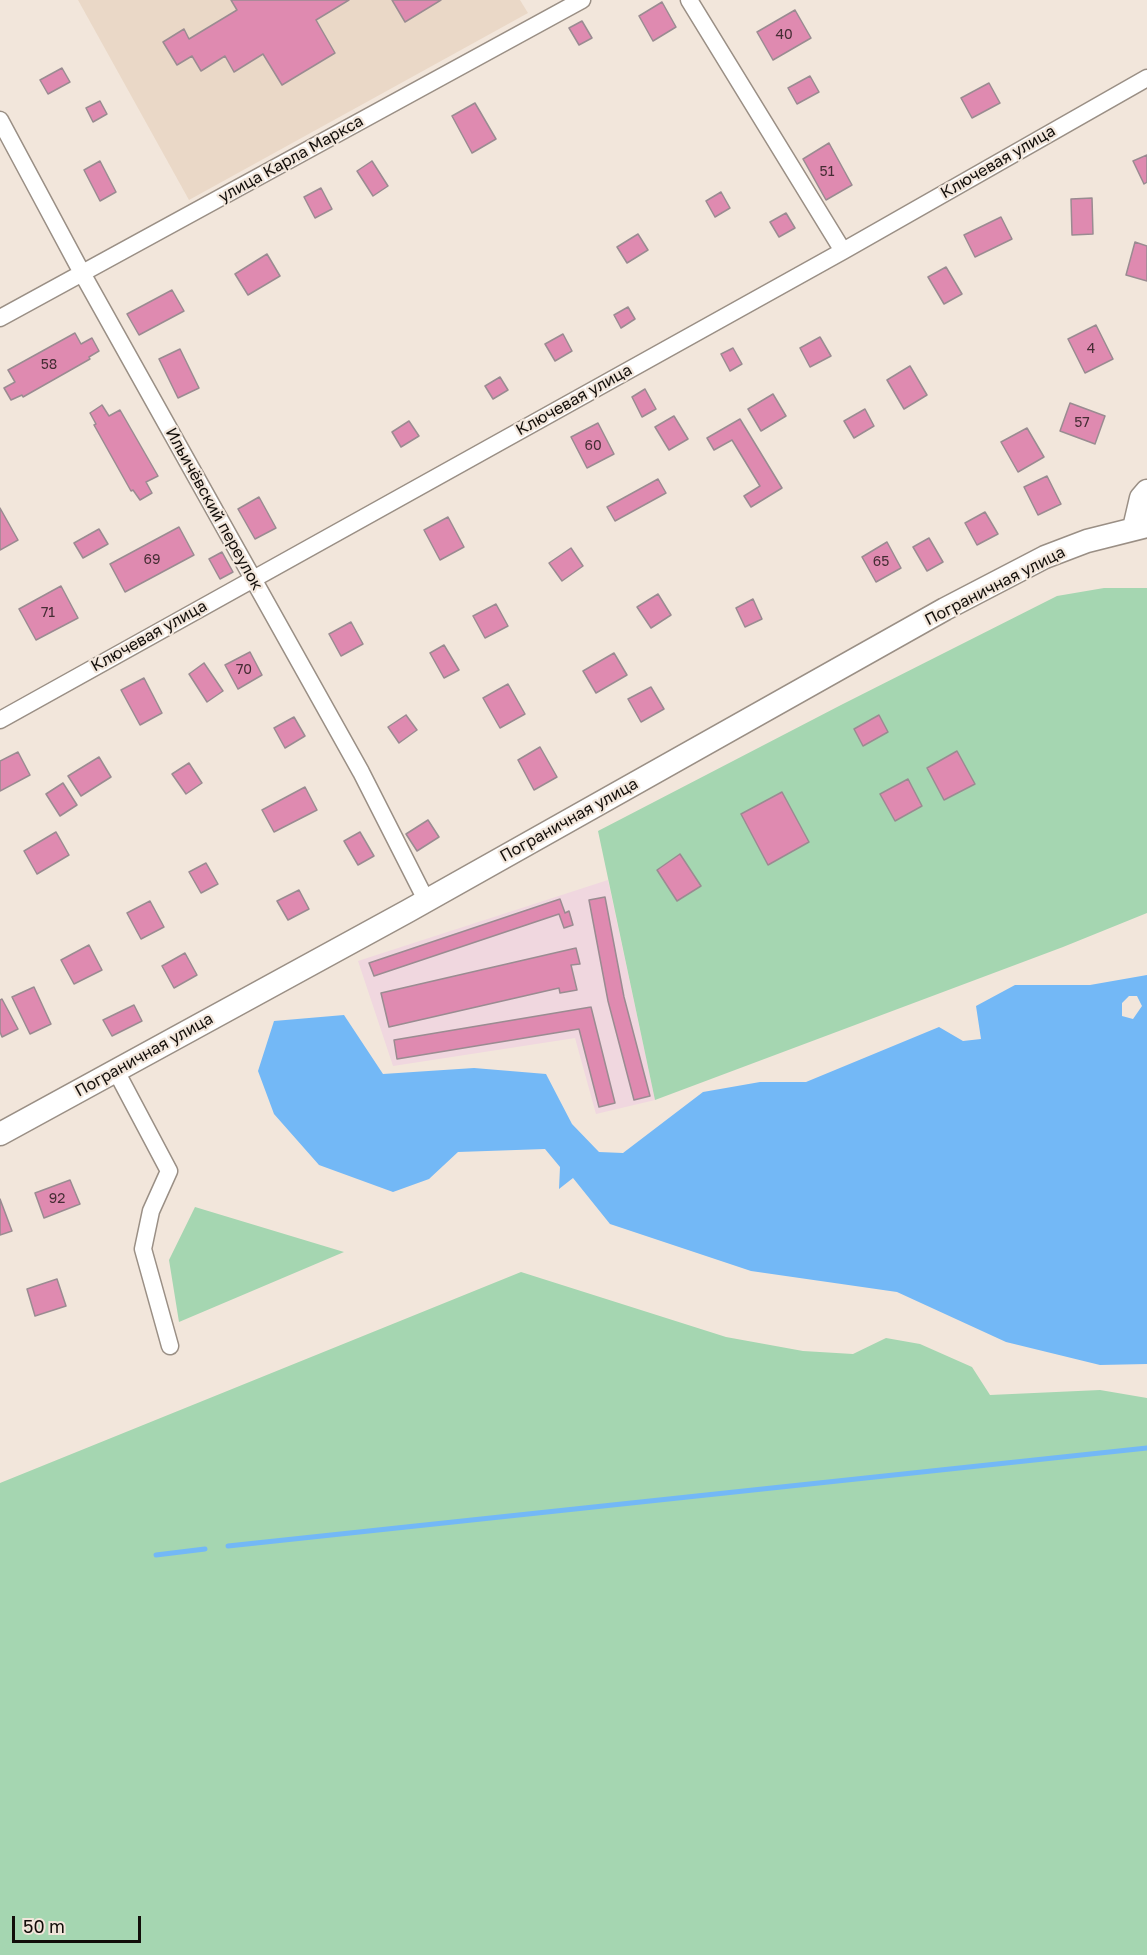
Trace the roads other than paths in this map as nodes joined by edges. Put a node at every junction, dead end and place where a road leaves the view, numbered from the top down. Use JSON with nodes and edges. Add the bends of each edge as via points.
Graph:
{"nodes":[{"id":1,"x":582,"y":0,"type":"edge"},
{"id":2,"x":688,"y":0,"type":"edge"},
{"id":3,"x":1147,"y":78,"type":"edge"},
{"id":4,"x":0,"y":120,"type":"edge"},
{"id":5,"x":843,"y":251,"type":"junction"},
{"id":6,"x":82,"y":273,"type":"junction"},
{"id":7,"x":0,"y":318,"type":"edge"},
{"id":8,"x":1147,"y":491,"type":"edge"},
{"id":9,"x":1141,"y":527,"type":"edge"},
{"id":10,"x":253,"y":578,"type":"junction"},
{"id":11,"x":0,"y":720,"type":"edge"},
{"id":12,"x":426,"y":900,"type":"junction"},
{"id":13,"x":116,"y":1071,"type":"junction"},
{"id":14,"x":0,"y":1134,"type":"edge"},
{"id":15,"x":170,"y":1346,"type":"dead end"}],
"edges":[{"from":1,"to":6,"type":"street","name":"улица Карла Маркса"},
{"from":2,"to":5,"type":"street"},
{"from":3,"to":5,"type":"street","name":"Ключевая улица"},
{"from":4,"to":6,"type":"street","name":"Ильичёвский переулок"},
{"from":5,"to":10,"type":"street","name":"Ключевая улица"},
{"from":6,"to":7,"type":"street","name":"улица Карла Маркса"},
{"from":6,"to":10,"type":"street","name":"Ильичёвский переулок"},
{"from":8,"to":9,"type":"main road","via":[[1141,498]]},
{"from":9,"to":12,"type":"main road","name":"Пограничная улица","via":[[1045,557]]},
{"from":10,"to":11,"type":"street","name":"Ключевая улица"},
{"from":10,"to":12,"type":"street","name":"Ильичёвский переулок","via":[[361,772]]},
{"from":12,"to":13,"type":"main road","name":"Пограничная улица"},
{"from":13,"to":14,"type":"main road","name":"Пограничная улица"},
{"from":13,"to":15,"type":"street","via":[[169,1171],[152,1211],[143,1249]]}]}
